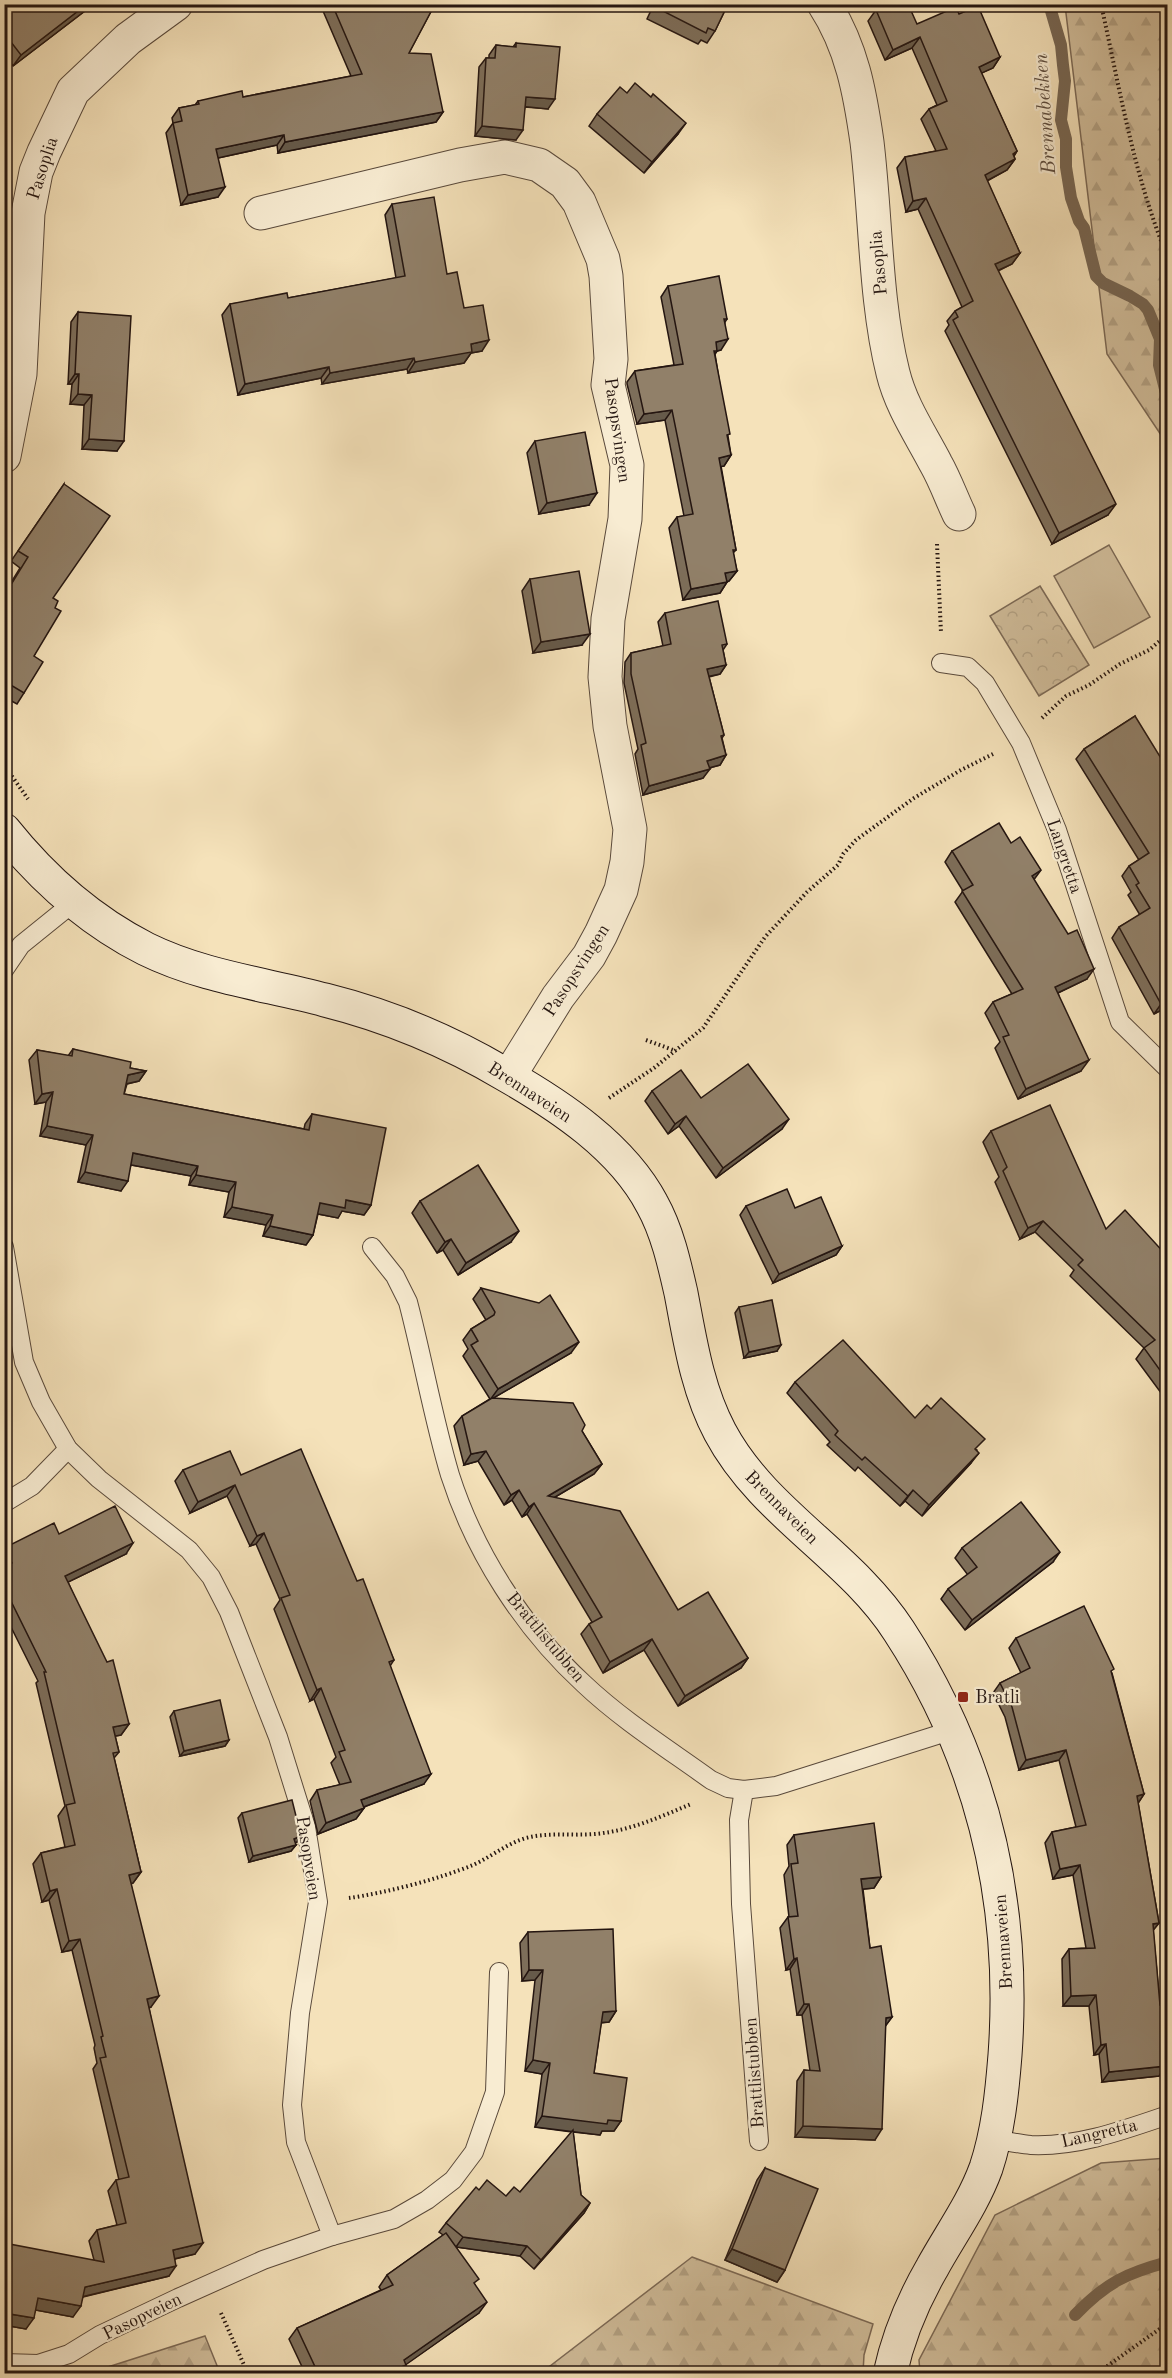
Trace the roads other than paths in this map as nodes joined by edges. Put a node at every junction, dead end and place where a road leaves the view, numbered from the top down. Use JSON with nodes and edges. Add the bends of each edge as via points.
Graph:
{"nodes":[{"id":1,"x":176,"y":4,"type":"edge"},
{"id":2,"x":824,"y":4,"type":"edge"},
{"id":3,"x":261,"y":213,"type":"dead end"},
{"id":4,"x":4,"y":456,"type":"edge"},
{"id":5,"x":959,"y":514,"type":"dead end"},
{"id":6,"x":941,"y":663,"type":"road end"},
{"id":7,"x":4,"y":830,"type":"edge"},
{"id":8,"x":73,"y":903,"type":"junction"},
{"id":9,"x":4,"y":970,"type":"edge"},
{"id":10,"x":1167,"y":1069,"type":"edge"},
{"id":11,"x":509,"y":1076,"type":"junction"},
{"id":12,"x":4,"y":1247,"type":"edge"},
{"id":13,"x":372,"y":1247,"type":"dead end"},
{"id":14,"x":68,"y":1449,"type":"junction"},
{"id":15,"x":4,"y":1503,"type":"edge"},
{"id":16,"x":953,"y":1730,"type":"junction"},
{"id":17,"x":736,"y":1789,"type":"junction"},
{"id":18,"x":499,"y":1972,"type":"dead end"},
{"id":19,"x":1167,"y":2115,"type":"edge"},
{"id":20,"x":994,"y":2139,"type":"junction"},
{"id":21,"x":759,"y":2141,"type":"dead end"},
{"id":22,"x":332,"y":2236,"type":"junction"},
{"id":23,"x":4,"y":2363,"type":"edge"},
{"id":24,"x":890,"y":2373,"type":"edge"}],
"edges":[{"from":1,"to":4,"type":"street","name":"Pasoplia","via":[[128,39],[73,91],[36,172],[28,213],[20,374]]},
{"from":2,"to":5,"type":"street","name":"Pasoplia","via":[[849,52],[862,102],[893,374]]},
{"from":3,"to":11,"type":"street","name":"Pasopsvingen","via":[[505,157],[539,165],[565,183],[579,202],[603,259],[611,359],[608,385],[627,465],[626,511],[608,619],[605,677],[610,726],[630,829],[627,862],[621,890],[602,934]]},
{"from":6,"to":10,"type":"lane","name":"Langretta","via":[[968,667],[985,683],[1019,739],[1057,830],[1120,1022]]},
{"from":7,"to":8,"type":"street","name":"Brennaveien"},
{"from":8,"to":9,"type":"lane","via":[[21,945]]},
{"from":8,"to":11,"type":"street","name":"Brennaveien","via":[[152,951],[211,973],[324,999],[399,1023],[452,1045]]},
{"from":11,"to":16,"type":"street","name":"Brennaveien","via":[[594,1136],[645,1191],[669,1245],[707,1402],[728,1446],[756,1484],[853,1575],[896,1625]]},
{"from":12,"to":14,"type":"lane","name":"Pasopveien","via":[[24,1362]]},
{"from":13,"to":17,"type":"lane","name":"Brattlistubben","via":[[395,1275],[408,1302],[451,1476],[470,1525],[522,1616],[584,1684],[711,1780]]},
{"from":14,"to":15,"type":"lane","via":[[32,1486]]},
{"from":14,"to":22,"type":"lane","name":"Pasopveien","via":[[99,1479],[189,1550],[211,1577],[229,1612],[278,1737],[306,1827],[318,1902],[300,2013],[292,2105],[296,2142]]},
{"from":16,"to":17,"type":"lane","via":[[799,1780]]},
{"from":16,"to":20,"type":"street","name":"Brennaveien","via":[[990,1839],[1002,1909],[1008,2004]]},
{"from":17,"to":21,"type":"lane","name":"Brattlistubben"},
{"from":18,"to":22,"type":"lane","via":[[495,2092],[474,2152],[453,2180],[427,2200],[394,2219]]},
{"from":19,"to":20,"type":"lane","name":"Langretta","via":[[1113,2133],[1058,2144],[1030,2145]]},
{"from":20,"to":24,"type":"street","name":"Brennaveien","via":[[976,2191],[916,2298]]},
{"from":22,"to":23,"type":"lane","name":"Pasopveien","via":[[263,2260],[100,2335],[69,2354],[38,2364]]}]}
